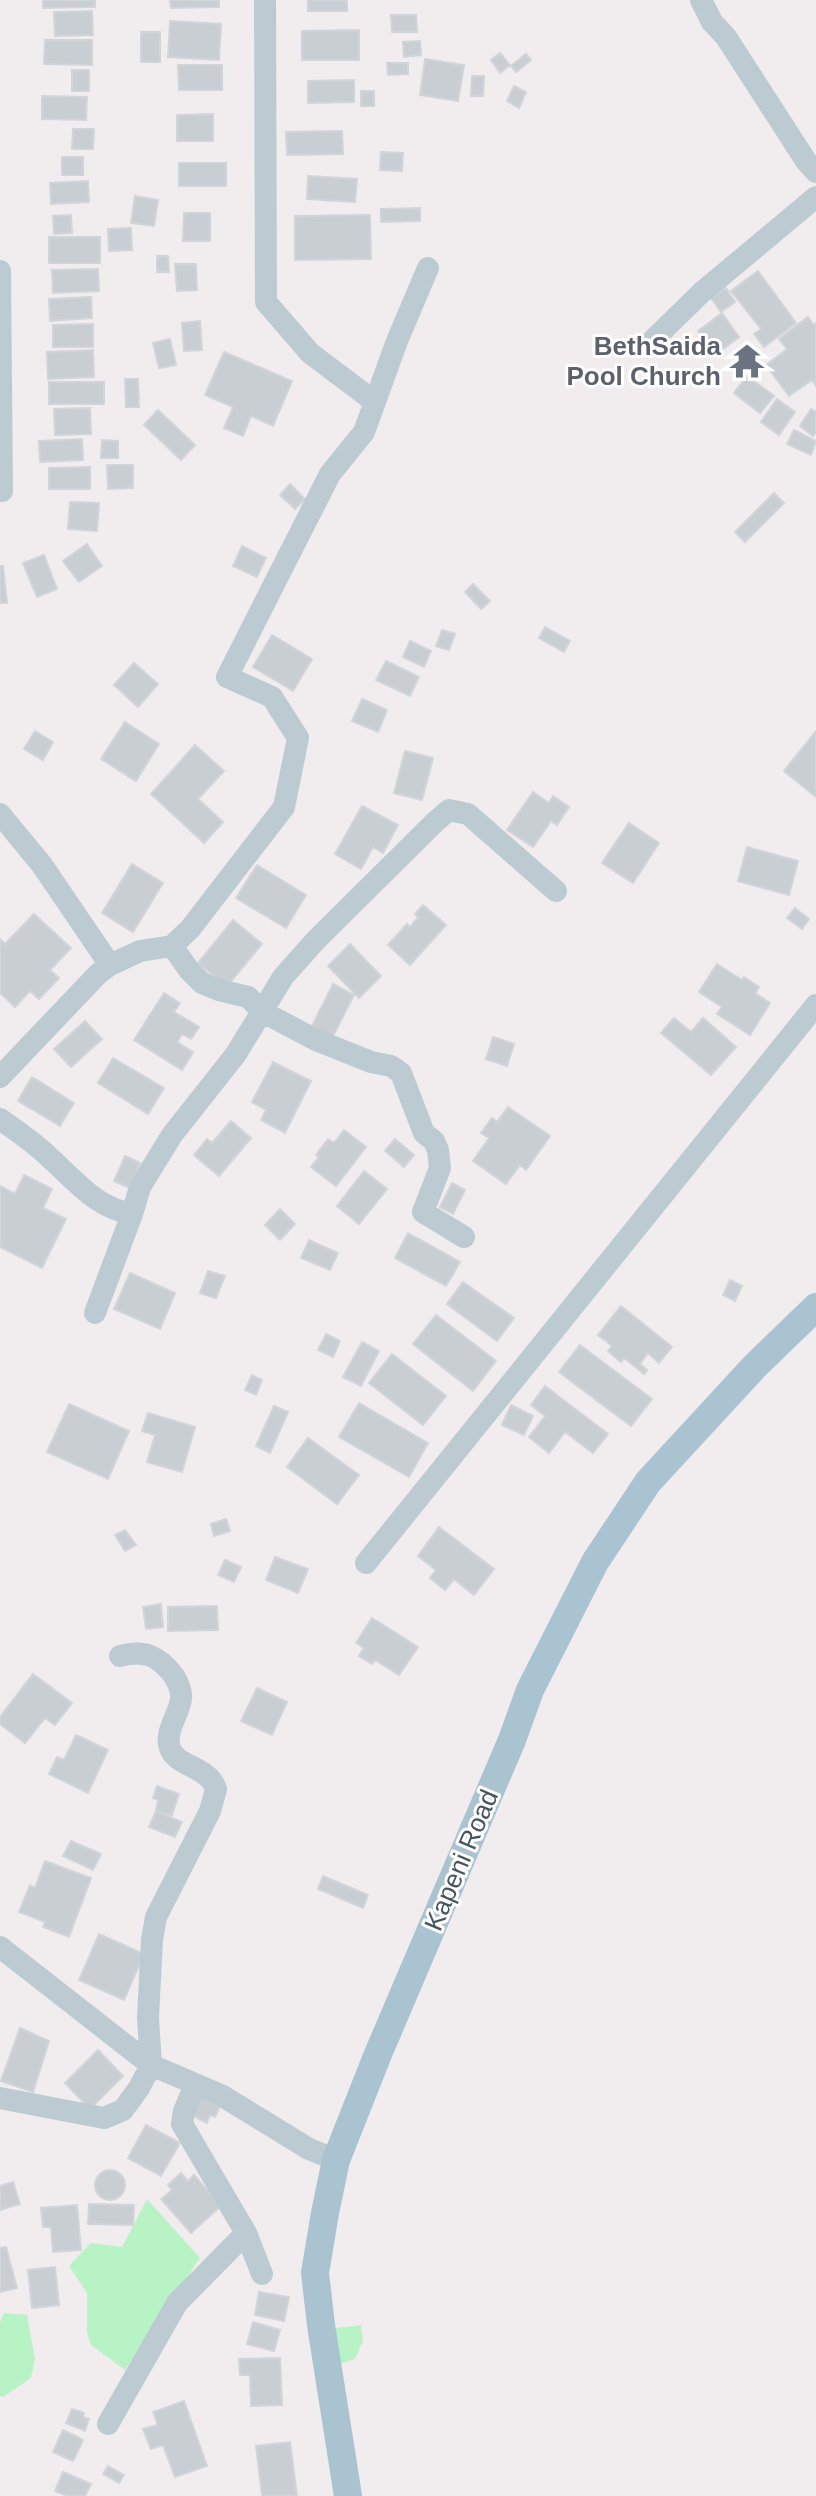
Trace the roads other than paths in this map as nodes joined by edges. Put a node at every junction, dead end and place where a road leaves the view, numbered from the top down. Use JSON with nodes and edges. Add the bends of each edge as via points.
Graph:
{"nodes":[{"id":1,"x":265,"y":0,"type":"edge"},
{"id":2,"x":701,"y":0,"type":"edge"},
{"id":3,"x":816,"y":172,"type":"edge"},
{"id":4,"x":816,"y":197,"type":"edge"},
{"id":5,"x":428,"y":268,"type":"dead end"},
{"id":6,"x":0,"y":271,"type":"edge"},
{"id":7,"x":650,"y":343,"type":"dead end"},
{"id":8,"x":375,"y":402,"type":"junction"},
{"id":9,"x":2,"y":491,"type":"edge"},
{"id":10,"x":0,"y":814,"type":"edge"},
{"id":11,"x":556,"y":891,"type":"dead end"},
{"id":12,"x":172,"y":946,"type":"junction"},
{"id":13,"x":110,"y":965,"type":"junction"},
{"id":14,"x":816,"y":1005,"type":"edge"},
{"id":15,"x":263,"y":1012,"type":"junction"},
{"id":16,"x":0,"y":1077,"type":"edge"},
{"id":17,"x":0,"y":1119,"type":"edge"},
{"id":18,"x":132,"y":1214,"type":"junction"},
{"id":19,"x":464,"y":1237,"type":"dead end"},
{"id":20,"x":816,"y":1307,"type":"edge"},
{"id":21,"x":95,"y":1313,"type":"dead end"},
{"id":22,"x":366,"y":1563,"type":"dead end"},
{"id":23,"x":120,"y":1656,"type":"dead end"},
{"id":24,"x":0,"y":1947,"type":"edge"},
{"id":25,"x":151,"y":2065,"type":"junction"},
{"id":26,"x":195,"y":2085,"type":"junction"},
{"id":27,"x":0,"y":2098,"type":"edge"},
{"id":28,"x":336,"y":2160,"type":"junction"},
{"id":29,"x":246,"y":2233,"type":"junction"},
{"id":30,"x":262,"y":2274,"type":"dead end"},
{"id":31,"x":108,"y":2424,"type":"dead end"},
{"id":32,"x":348,"y":2496,"type":"edge"}],
"edges":[{"from":1,"to":8,"type":"street","via":[[266,302],[310,353]]},
{"from":2,"to":3,"type":"street"},
{"from":4,"to":7,"type":"street"},
{"from":5,"to":8,"type":"street"},
{"from":6,"to":9,"type":"street"},
{"from":8,"to":12,"type":"street","via":[[364,432],[330,474],[227,677],[272,697],[298,738],[284,807]]},
{"from":10,"to":13,"type":"street"},
{"from":11,"to":15,"type":"street","via":[[468,814],[449,810],[316,940],[283,977]]},
{"from":12,"to":13,"type":"street","via":[[140,951]]},
{"from":12,"to":15,"type":"street","via":[[202,983],[248,997]]},
{"from":13,"to":16,"type":"street"},
{"from":14,"to":22,"type":"street"},
{"from":15,"to":18,"type":"street","via":[[172,1135],[140,1187]]},
{"from":15,"to":19,"type":"street","via":[[316,1040],[401,1073],[424,1133],[438,1150],[440,1168],[423,1212]]},
{"from":17,"to":18,"type":"street","via":[[99,1203]]},
{"from":18,"to":21,"type":"street"},
{"from":20,"to":28,"type":"main road","name":"Kapeni Road","via":[[648,1482],[595,1562],[530,1690]]},
{"from":23,"to":25,"type":"street","via":[[158,1658],[178,1681],[181,1698],[170,1748],[210,1776],[216,1789],[156,1917],[148,2018]]},
{"from":24,"to":25,"type":"street"},
{"from":25,"to":26,"type":"street"},
{"from":25,"to":27,"type":"street","via":[[123,2110],[104,2118]]},
{"from":26,"to":28,"type":"street"},
{"from":26,"to":29,"type":"street","via":[[182,2124]]},
{"from":28,"to":32,"type":"main road","name":"Kapeni Road","via":[[315,2273]]},
{"from":29,"to":30,"type":"street"},
{"from":29,"to":31,"type":"street","via":[[177,2303]]}]}
